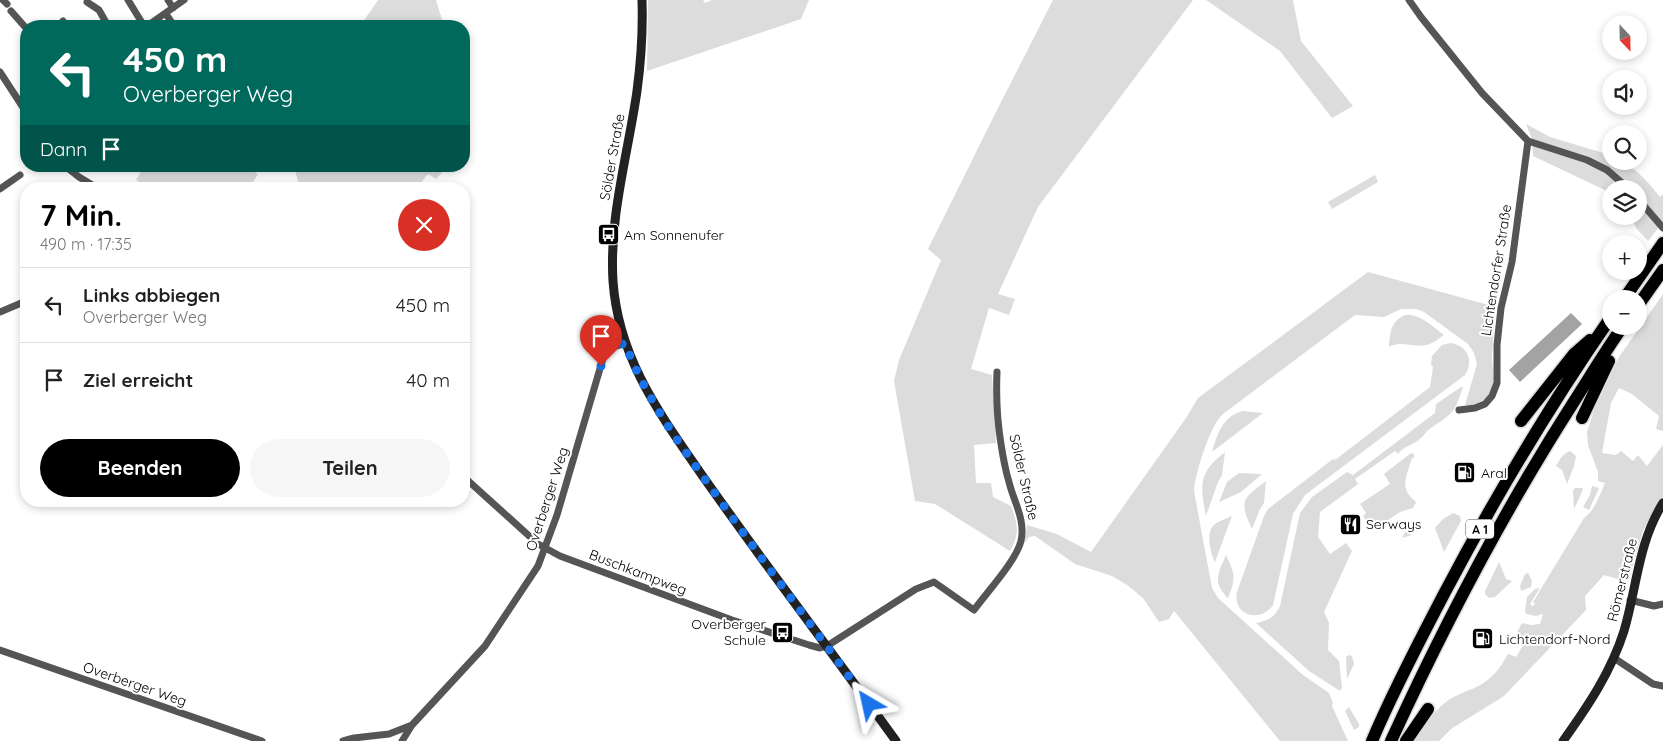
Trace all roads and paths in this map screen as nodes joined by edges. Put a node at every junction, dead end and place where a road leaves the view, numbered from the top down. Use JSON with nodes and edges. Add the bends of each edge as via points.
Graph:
{"nodes":[{"id":1,"x":128,"y":0,"type":"edge"},
{"id":2,"x":168,"y":0,"type":"edge"},
{"id":3,"x":184,"y":0,"type":"edge"},
{"id":4,"x":642,"y":0,"type":"edge"},
{"id":5,"x":1409,"y":0,"type":"edge"},
{"id":6,"x":88,"y":2,"type":"dead end"},
{"id":7,"x":173,"y":8,"type":"junction"},
{"id":8,"x":11,"y":11,"type":"dead end"},
{"id":9,"x":166,"y":14,"type":"junction"},
{"id":10,"x":105,"y":20,"type":"edge"},
{"id":11,"x":142,"y":20,"type":"edge"},
{"id":12,"x":156,"y":20,"type":"edge"},
{"id":13,"x":170,"y":20,"type":"edge"},
{"id":14,"x":20,"y":21,"type":"edge"},
{"id":15,"x":0,"y":72,"type":"edge"},
{"id":16,"x":20,"y":101,"type":"edge"},
{"id":17,"x":1528,"y":141,"type":"junction"},
{"id":18,"x":73,"y":172,"type":"edge"},
{"id":19,"x":20,"y":175,"type":"dead end"},
{"id":20,"x":1619,"y":180,"type":"edge"},
{"id":21,"x":88,"y":182,"type":"edge"},
{"id":22,"x":0,"y":190,"type":"edge"},
{"id":23,"x":1647,"y":209,"type":"edge"},
{"id":24,"x":1663,"y":228,"type":"edge"},
{"id":25,"x":1660,"y":248,"type":"edge"},
{"id":26,"x":1663,"y":270,"type":"edge"},
{"id":27,"x":1630,"y":290,"type":"edge"},
{"id":28,"x":1647,"y":293,"type":"edge"},
{"id":29,"x":20,"y":304,"type":"edge"},
{"id":30,"x":0,"y":312,"type":"edge"},
{"id":31,"x":1602,"y":328,"type":"edge"},
{"id":32,"x":1602,"y":331,"type":"edge"},
{"id":33,"x":1617,"y":335,"type":"edge"},
{"id":34,"x":1619,"y":335,"type":"edge"},
{"id":35,"x":625,"y":343,"type":"junction"},
{"id":36,"x":997,"y":372,"type":"dead end"},
{"id":37,"x":1459,"y":410,"type":"dead end"},
{"id":38,"x":1582,"y":418,"type":"dead end"},
{"id":39,"x":1521,"y":421,"type":"dead end"},
{"id":40,"x":470,"y":482,"type":"edge"},
{"id":41,"x":1663,"y":503,"type":"edge"},
{"id":42,"x":544,"y":548,"type":"junction"},
{"id":43,"x":1630,"y":600,"type":"junction"},
{"id":44,"x":1663,"y":604,"type":"edge"},
{"id":45,"x":827,"y":646,"type":"junction"},
{"id":46,"x":0,"y":650,"type":"edge"},
{"id":47,"x":1614,"y":658,"type":"junction"},
{"id":48,"x":1663,"y":686,"type":"edge"},
{"id":49,"x":1428,"y":709,"type":"dead end"},
{"id":50,"x":412,"y":725,"type":"junction"},
{"id":51,"x":262,"y":741,"type":"edge"},
{"id":52,"x":343,"y":741,"type":"edge"},
{"id":53,"x":402,"y":741,"type":"edge"},
{"id":54,"x":896,"y":741,"type":"edge"},
{"id":55,"x":1372,"y":741,"type":"edge"},
{"id":56,"x":1391,"y":741,"type":"edge"},
{"id":57,"x":1406,"y":741,"type":"edge"},
{"id":58,"x":1563,"y":741,"type":"edge"}],
"edges":[{"from":1,"to":11,"type":"street"},
{"from":2,"to":7,"type":"street"},
{"from":3,"to":7,"type":"street"},
{"from":4,"to":35,"type":"main road","name":"Sölder Straße","via":[[643,28],[637,91],[613,235],[613,282]]},
{"from":5,"to":17,"type":"street","via":[[1482,93]]},
{"from":6,"to":10,"type":"street","via":[[99,10]]},
{"from":7,"to":9,"type":"street"},
{"from":8,"to":14,"type":"street"},
{"from":9,"to":12,"type":"street"},
{"from":9,"to":13,"type":"street"},
{"from":15,"to":16,"type":"street"},
{"from":17,"to":20,"type":"street","via":[[1587,160],[1608,170]]},
{"from":17,"to":37,"type":"street","name":"Lichtendorfer Straße","via":[[1512,262],[1501,308],[1497,384],[1485,404]]},
{"from":18,"to":21,"type":"street"},
{"from":19,"to":22,"type":"street"},
{"from":23,"to":24,"type":"street"},
{"from":25,"to":27,"type":"highway"},
{"from":26,"to":28,"type":"highway"},
{"from":29,"to":30,"type":"street"},
{"from":31,"to":39,"type":"highway","via":[[1574,354]]},
{"from":32,"to":55,"type":"highway","number":"A 1","via":[[1483,522]]},
{"from":33,"to":56,"type":"highway","number":"A 1","via":[[1490,540]]},
{"from":34,"to":38,"type":"highway"},
{"from":35,"to":42,"type":"street","name":"Overberger Weg","via":[[604,355],[557,515]]},
{"from":35,"to":45,"type":"main road","name":"Sölder Straße","via":[[645,389],[665,421]]},
{"from":36,"to":45,"type":"street","name":"Sölder Straße","via":[[996,405],[1001,444],[1022,524],[1021,540],[1013,558],[974,610],[934,582],[916,589]]},
{"from":40,"to":42,"type":"street","name":"Buschkampweg"},
{"from":41,"to":43,"type":"main road","name":"Römerstraße","via":[[1644,542]]},
{"from":42,"to":45,"type":"street","name":"Buschkampweg","via":[[732,620],[809,645]]},
{"from":42,"to":50,"type":"street","name":"Overberger Weg","via":[[538,566],[485,646]]},
{"from":43,"to":44,"type":"street","via":[[1654,606]]},
{"from":43,"to":47,"type":"main road","name":"Römerstraße"},
{"from":45,"to":54,"type":"main road","name":"Sölder Straße"},
{"from":46,"to":51,"type":"street","name":"Overberger Weg"},
{"from":47,"to":48,"type":"street","via":[[1653,684]]},
{"from":47,"to":58,"type":"main road","name":"Römerstraße","via":[[1598,690]]},
{"from":49,"to":57,"type":"highway"},
{"from":50,"to":52,"type":"street","name":"Overberger Weg","via":[[388,734]]},
{"from":50,"to":53,"type":"street","name":"Overberger Weg"}]}
